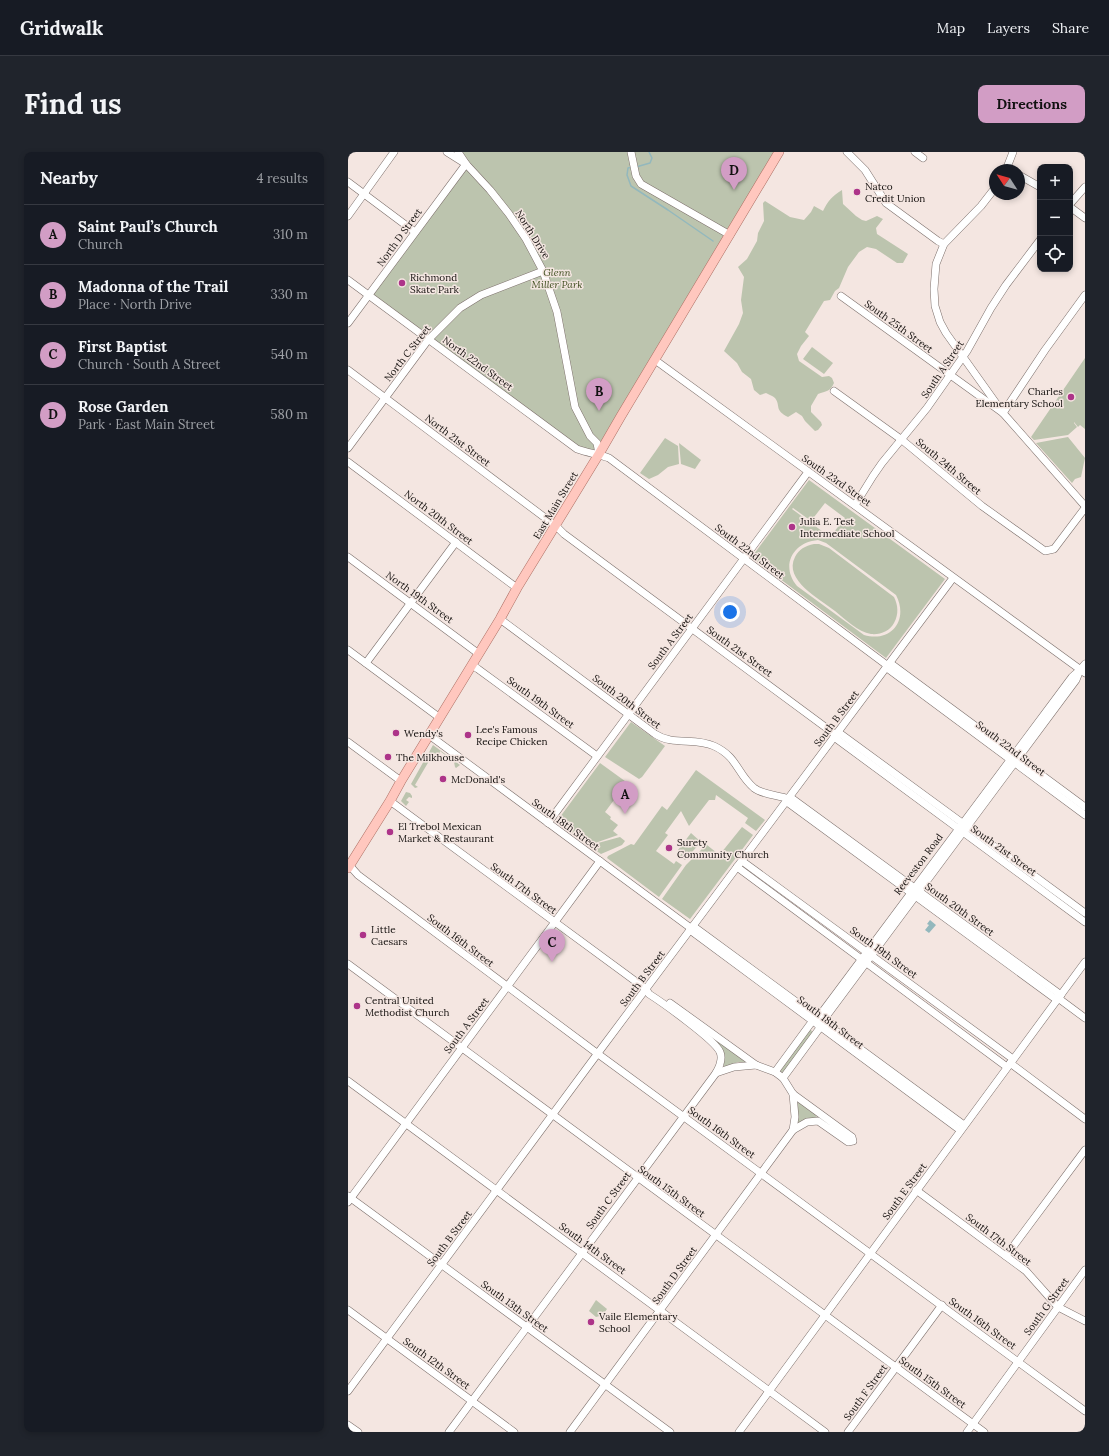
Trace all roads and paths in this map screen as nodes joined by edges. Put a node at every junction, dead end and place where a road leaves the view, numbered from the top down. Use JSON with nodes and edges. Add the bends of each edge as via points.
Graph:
{"nodes":[{"id":1,"x":394,"y":152,"type":"edge"},
{"id":2,"x":446,"y":152,"type":"edge"},
{"id":3,"x":458,"y":152,"type":"edge"},
{"id":4,"x":631,"y":152,"type":"edge"},
{"id":5,"x":779,"y":152,"type":"edge"},
{"id":6,"x":847,"y":152,"type":"edge"},
{"id":7,"x":915,"y":152,"type":"edge"},
{"id":8,"x":1013,"y":152,"type":"edge"},
{"id":9,"x":923,"y":158,"type":"dead end"},
{"id":10,"x":466,"y":164,"type":"junction"},
{"id":11,"x":1009,"y":164,"type":"edge"},
{"id":12,"x":1025,"y":178,"type":"edge"},
{"id":13,"x":348,"y":182,"type":"edge"},
{"id":14,"x":1037,"y":185,"type":"edge"},
{"id":15,"x":1085,"y":187,"type":"edge"},
{"id":16,"x":364,"y":194,"type":"junction"},
{"id":17,"x":989,"y":196,"type":"edge"},
{"id":18,"x":1073,"y":201,"type":"edge"},
{"id":19,"x":1073,"y":208,"type":"edge"},
{"id":20,"x":348,"y":216,"type":"edge"},
{"id":21,"x":1085,"y":218,"type":"edge"},
{"id":22,"x":415,"y":232,"type":"junction"},
{"id":23,"x":730,"y":235,"type":"junction"},
{"id":24,"x":944,"y":244,"type":"junction"},
{"id":25,"x":1037,"y":244,"type":"edge"},
{"id":26,"x":544,"y":271,"type":"junction"},
{"id":27,"x":348,"y":280,"type":"edge"},
{"id":28,"x":1085,"y":295,"type":"edge"},
{"id":29,"x":368,"y":296,"type":"junction"},
{"id":30,"x":841,"y":296,"type":"dead end"},
{"id":31,"x":348,"y":323,"type":"edge"},
{"id":32,"x":428,"y":340,"type":"junction"},
{"id":33,"x":962,"y":358,"type":"junction"},
{"id":34,"x":655,"y":360,"type":"junction"},
{"id":35,"x":348,"y":370,"type":"edge"},
{"id":36,"x":950,"y":375,"type":"junction"},
{"id":37,"x":834,"y":391,"type":"dead end"},
{"id":38,"x":385,"y":398,"type":"junction"},
{"id":39,"x":1003,"y":414,"type":"junction"},
{"id":40,"x":902,"y":440,"type":"junction"},
{"id":41,"x":348,"y":448,"type":"edge"},
{"id":42,"x":599,"y":454,"type":"junction"},
{"id":43,"x":348,"y":462,"type":"edge"},
{"id":44,"x":808,"y":472,"type":"junction"},
{"id":45,"x":855,"y":505,"type":"junction"},
{"id":46,"x":1085,"y":507,"type":"edge"},
{"id":47,"x":556,"y":526,"type":"junction"},
{"id":48,"x":456,"y":542,"type":"junction"},
{"id":49,"x":348,"y":557,"type":"edge"},
{"id":50,"x":744,"y":559,"type":"junction"},
{"id":51,"x":953,"y":578,"type":"junction"},
{"id":52,"x":517,"y":588,"type":"junction"},
{"id":53,"x":411,"y":603,"type":"junction"},
{"id":54,"x":500,"y":619,"type":"junction"},
{"id":55,"x":692,"y":629,"type":"junction"},
{"id":56,"x":348,"y":650,"type":"edge"},
{"id":57,"x":479,"y":654,"type":"junction"},
{"id":58,"x":366,"y":663,"type":"junction"},
{"id":59,"x":472,"y":665,"type":"junction"},
{"id":60,"x":888,"y":666,"type":"junction"},
{"id":61,"x":1084,"y":669,"type":"edge"},
{"id":62,"x":628,"y":714,"type":"junction"},
{"id":63,"x":440,"y":718,"type":"junction"},
{"id":64,"x":429,"y":735,"type":"junction"},
{"id":65,"x":836,"y":735,"type":"junction"},
{"id":66,"x":348,"y":742,"type":"edge"},
{"id":67,"x":598,"y":756,"type":"junction"},
{"id":68,"x":1014,"y":759,"type":"junction"},
{"id":69,"x":401,"y":781,"type":"junction"},
{"id":70,"x":788,"y":799,"type":"junction"},
{"id":71,"x":390,"y":801,"type":"junction"},
{"id":72,"x":1085,"y":807,"type":"edge"},
{"id":73,"x":1085,"y":815,"type":"edge"},
{"id":74,"x":548,"y":823,"type":"junction"},
{"id":75,"x":963,"y":827,"type":"junction"},
{"id":76,"x":600,"y":861,"type":"junction"},
{"id":77,"x":742,"y":861,"type":"junction"},
{"id":78,"x":349,"y":866,"type":"edge"},
{"id":79,"x":737,"y":867,"type":"junction"},
{"id":80,"x":915,"y":892,"type":"junction"},
{"id":81,"x":1085,"y":913,"type":"edge"},
{"id":82,"x":555,"y":922,"type":"junction"},
{"id":83,"x":1085,"y":922,"type":"edge"},
{"id":84,"x":692,"y":928,"type":"junction"},
{"id":85,"x":869,"y":954,"type":"junction"},
{"id":86,"x":864,"y":961,"type":"junction"},
{"id":87,"x":1085,"y":962,"type":"edge"},
{"id":88,"x":348,"y":964,"type":"edge"},
{"id":89,"x":507,"y":986,"type":"junction"},
{"id":90,"x":646,"y":989,"type":"junction"},
{"id":91,"x":1059,"y":998,"type":"junction"},
{"id":92,"x":1085,"y":1018,"type":"edge"},
{"id":93,"x":818,"y":1022,"type":"junction"},
{"id":94,"x":462,"y":1048,"type":"junction"},
{"id":95,"x":598,"y":1053,"type":"junction"},
{"id":96,"x":1010,"y":1063,"type":"junction"},
{"id":97,"x":756,"y":1065,"type":"junction"},
{"id":98,"x":775,"y":1072,"type":"junction"},
{"id":99,"x":716,"y":1073,"type":"junction"},
{"id":100,"x":783,"y":1078,"type":"junction"},
{"id":101,"x":348,"y":1081,"type":"edge"},
{"id":102,"x":793,"y":1094,"type":"junction"},
{"id":103,"x":552,"y":1115,"type":"junction"},
{"id":104,"x":683,"y":1116,"type":"junction"},
{"id":105,"x":1085,"y":1119,"type":"edge"},
{"id":106,"x":406,"y":1123,"type":"junction"},
{"id":107,"x":962,"y":1128,"type":"junction"},
{"id":108,"x":793,"y":1130,"type":"junction"},
{"id":109,"x":1085,"y":1150,"type":"edge"},
{"id":110,"x":764,"y":1171,"type":"junction"},
{"id":111,"x":637,"y":1178,"type":"junction"},
{"id":112,"x":497,"y":1190,"type":"junction"},
{"id":113,"x":916,"y":1190,"type":"junction"},
{"id":114,"x":349,"y":1198,"type":"edge"},
{"id":115,"x":715,"y":1235,"type":"junction"},
{"id":116,"x":582,"y":1253,"type":"junction"},
{"id":117,"x":870,"y":1253,"type":"junction"},
{"id":118,"x":1006,"y":1256,"type":"junction"},
{"id":119,"x":441,"y":1264,"type":"junction"},
{"id":120,"x":1085,"y":1270,"type":"edge"},
{"id":121,"x":942,"y":1305,"type":"junction"},
{"id":122,"x":1058,"y":1307,"type":"junction"},
{"id":123,"x":348,"y":1310,"type":"edge"},
{"id":124,"x":660,"y":1310,"type":"junction"},
{"id":125,"x":824,"y":1315,"type":"junction"},
{"id":126,"x":1085,"y":1321,"type":"edge"},
{"id":127,"x":526,"y":1327,"type":"junction"},
{"id":128,"x":386,"y":1339,"type":"junction"},
{"id":129,"x":1018,"y":1362,"type":"junction"},
{"id":130,"x":896,"y":1368,"type":"junction"},
{"id":131,"x":605,"y":1384,"type":"junction"},
{"id":132,"x":348,"y":1391,"type":"edge"},
{"id":133,"x":769,"y":1391,"type":"junction"},
{"id":134,"x":472,"y":1401,"type":"junction"},
{"id":135,"x":1085,"y":1410,"type":"edge"},
{"id":136,"x":973,"y":1424,"type":"junction"},
{"id":137,"x":348,"y":1425,"type":"edge"},
{"id":138,"x":358,"y":1432,"type":"edge"},
{"id":139,"x":449,"y":1432,"type":"edge"},
{"id":140,"x":514,"y":1432,"type":"edge"},
{"id":141,"x":570,"y":1432,"type":"edge"},
{"id":142,"x":670,"y":1432,"type":"edge"},
{"id":143,"x":739,"y":1432,"type":"edge"},
{"id":144,"x":825,"y":1432,"type":"edge"},
{"id":145,"x":848,"y":1432,"type":"edge"},
{"id":146,"x":967,"y":1432,"type":"edge"},
{"id":147,"x":984,"y":1432,"type":"edge"}],
"edges":[{"from":1,"to":16,"type":"street"},
{"from":2,"to":10,"type":"street"},
{"from":3,"to":10,"type":"street","name":"North Drive"},
{"from":4,"to":23,"type":"street","via":[[638,180],[644,187]]},
{"from":5,"to":23,"type":"main road","name":"East Main Street"},
{"from":6,"to":24,"type":"street","via":[[865,170],[886,203]]},
{"from":7,"to":9,"type":"street"},
{"from":8,"to":11,"type":"street"},
{"from":10,"to":22,"type":"street","name":"North D Street"},
{"from":10,"to":26,"type":"street","name":"North Drive","via":[[509,214]]},
{"from":12,"to":14,"type":"street"},
{"from":13,"to":16,"type":"street"},
{"from":15,"to":18,"type":"street"},
{"from":16,"to":20,"type":"street"},
{"from":16,"to":22,"type":"street"},
{"from":17,"to":24,"type":"street"},
{"from":19,"to":21,"type":"street"},
{"from":22,"to":29,"type":"street","name":"North D Street"},
{"from":23,"to":34,"type":"main road","name":"East Main Street"},
{"from":24,"to":33,"type":"street","via":[[937,261],[934,306],[940,322]]},
{"from":25,"to":33,"type":"street","name":"South A Street","via":[[1006,285]]},
{"from":26,"to":32,"type":"street","name":"North C Street","via":[[481,295],[460,308]]},
{"from":26,"to":42,"type":"street","name":"North Drive","via":[[557,312],[575,407],[597,443]]},
{"from":27,"to":29,"type":"street","name":"North 22nd Street"},
{"from":28,"to":39,"type":"street"},
{"from":29,"to":31,"type":"street","name":"North D Street"},
{"from":29,"to":32,"type":"street","name":"North 22nd Street"},
{"from":30,"to":36,"type":"street","name":"South 25th Street"},
{"from":32,"to":38,"type":"street","name":"North C Street"},
{"from":32,"to":42,"type":"street","name":"North 22nd Street","via":[[577,449]]},
{"from":33,"to":36,"type":"street","name":"South A Street"},
{"from":33,"to":39,"type":"street"},
{"from":34,"to":42,"type":"main road","name":"East Main Street"},
{"from":34,"to":44,"type":"street","name":"South 23rd Street"},
{"from":35,"to":38,"type":"street","name":"North 21st Street"},
{"from":36,"to":39,"type":"street","name":"South 25th Street"},
{"from":36,"to":40,"type":"street","name":"South A Street"},
{"from":37,"to":40,"type":"street","name":"South 24th Street"},
{"from":38,"to":41,"type":"street","name":"North C Street"},
{"from":38,"to":47,"type":"street","name":"North 21st Street"},
{"from":39,"to":46,"type":"street"},
{"from":40,"to":45,"type":"street","name":"South A Street","via":[[874,474]]},
{"from":40,"to":46,"type":"street","name":"South 24th Street","via":[[979,504],[1041,550],[1054,549]]},
{"from":42,"to":47,"type":"main road","name":"East Main Street"},
{"from":42,"to":50,"type":"street","name":"South 22nd Street","via":[[609,458]]},
{"from":43,"to":48,"type":"street","name":"North 20th Street"},
{"from":44,"to":45,"type":"street","name":"South 23rd Street"},
{"from":44,"to":50,"type":"street","name":"South A Street"},
{"from":45,"to":51,"type":"street","name":"South 23rd Street"},
{"from":47,"to":52,"type":"main road","name":"East Main Street"},
{"from":47,"to":55,"type":"street","name":"South 21st Street"},
{"from":48,"to":52,"type":"street","name":"North 20th Street"},
{"from":48,"to":53,"type":"street"},
{"from":49,"to":53,"type":"street","name":"North 19th Street"},
{"from":50,"to":55,"type":"street","name":"South A Street"},
{"from":50,"to":60,"type":"street","name":"South 22nd Street"},
{"from":51,"to":60,"type":"street","name":"South B Street"},
{"from":51,"to":61,"type":"street","name":"South 23rd Street"},
{"from":52,"to":54,"type":"main road","name":"East Main Street"},
{"from":53,"to":57,"type":"street","name":"North 19th Street"},
{"from":53,"to":58,"type":"street"},
{"from":54,"to":57,"type":"main road","name":"East Main Street"},
{"from":54,"to":62,"type":"street","name":"South 20th Street"},
{"from":55,"to":62,"type":"street","name":"South A Street"},
{"from":55,"to":65,"type":"street","name":"South 21st Street"},
{"from":56,"to":58,"type":"street"},
{"from":57,"to":59,"type":"main road","name":"East Main Street"},
{"from":58,"to":63,"type":"street"},
{"from":59,"to":63,"type":"main road","name":"East Main Street"},
{"from":59,"to":67,"type":"street","name":"South 19th Street"},
{"from":60,"to":65,"type":"street","name":"South B Street"},
{"from":60,"to":68,"type":"street","name":"South 22nd Street"},
{"from":61,"to":68,"type":"street","name":"Reeveston Road"},
{"from":62,"to":67,"type":"street","name":"South A Street"},
{"from":62,"to":70,"type":"street","name":"South 20th Street","via":[[660,738],[676,742],[703,742],[719,748],[733,760],[753,788]]},
{"from":63,"to":64,"type":"main road","name":"East Main Street"},
{"from":64,"to":69,"type":"main road","name":"East Main Street"},
{"from":64,"to":74,"type":"street","name":"South 18th Street"},
{"from":65,"to":70,"type":"street","name":"South B Street"},
{"from":65,"to":75,"type":"street","name":"South 21st Street"},
{"from":66,"to":69,"type":"street"},
{"from":67,"to":74,"type":"street","name":"South A Street"},
{"from":68,"to":72,"type":"street","name":"South 22nd Street"},
{"from":68,"to":73,"type":"street","name":"South 22nd Street"},
{"from":68,"to":75,"type":"street","name":"Reeveston Road"},
{"from":69,"to":71,"type":"main road","name":"East Main Street"},
{"from":70,"to":77,"type":"street","name":"South B Street"},
{"from":70,"to":80,"type":"street","name":"South 20th Street"},
{"from":71,"to":78,"type":"main road","name":"East Main Street"},
{"from":71,"to":82,"type":"street","name":"South 17th Street"},
{"from":74,"to":76,"type":"street","name":"South 18th Street"},
{"from":75,"to":80,"type":"street","name":"Reeveston Road"},
{"from":75,"to":81,"type":"street","name":"South 21st Street"},
{"from":75,"to":83,"type":"street","name":"South 21st Street"},
{"from":76,"to":82,"type":"street","name":"South A Street"},
{"from":76,"to":84,"type":"street","name":"South 18th Street"},
{"from":77,"to":79,"type":"street","name":"South B Street"},
{"from":77,"to":85,"type":"street","name":"South 19th Street"},
{"from":78,"to":89,"type":"street","name":"South 16th Street"},
{"from":79,"to":84,"type":"street","name":"South B Street"},
{"from":79,"to":86,"type":"street","name":"South 19th Street"},
{"from":80,"to":85,"type":"street","name":"Reeveston Road"},
{"from":80,"to":91,"type":"street","name":"South 20th Street"},
{"from":82,"to":89,"type":"street","name":"South A Street"},
{"from":82,"to":90,"type":"street","name":"South 17th Street"},
{"from":84,"to":90,"type":"street","name":"South B Street"},
{"from":84,"to":93,"type":"street","name":"South 18th Street"},
{"from":85,"to":86,"type":"street","name":"Reeveston Road"},
{"from":85,"to":96,"type":"street","name":"South 19th Street"},
{"from":86,"to":93,"type":"street","name":"Reeveston Road"},
{"from":86,"to":96,"type":"street","name":"South 19th Street"},
{"from":87,"to":91,"type":"street","name":"South E Street"},
{"from":88,"to":94,"type":"street","name":"South 15th Street"},
{"from":89,"to":94,"type":"street","name":"South A Street"},
{"from":89,"to":95,"type":"street","name":"South 16th Street"},
{"from":90,"to":95,"type":"street","name":"South B Street"},
{"from":90,"to":97,"type":"street","name":"South 17th Street","via":[[652,990]]},
{"from":90,"to":99,"type":"street","name":"South 17th Street","via":[[720,1050],[720,1064]]},
{"from":91,"to":92,"type":"street","name":"South 20th Street"},
{"from":91,"to":96,"type":"street","name":"South E Street"},
{"from":93,"to":98,"type":"street","name":"Reeveston Road","via":[[811,1023]]},
{"from":93,"to":100,"type":"street","name":"Reeveston Road","via":[[819,1029]]},
{"from":93,"to":107,"type":"street","name":"South 18th Street"},
{"from":94,"to":103,"type":"street","name":"South 15th Street"},
{"from":94,"to":106,"type":"street","name":"South A Street"},
{"from":95,"to":103,"type":"street","name":"South B Street"},
{"from":95,"to":104,"type":"street","name":"South 16th Street"},
{"from":96,"to":105,"type":"street","name":"South 19th Street"},
{"from":96,"to":107,"type":"street","name":"South E Street"},
{"from":97,"to":98,"type":"street","name":"South 17th Street"},
{"from":97,"to":99,"type":"street","via":[[734,1067]]},
{"from":98,"to":100,"type":"street","name":"South 17th Street"},
{"from":99,"to":104,"type":"street"},
{"from":100,"to":102,"type":"street","name":"South 17th Street"},
{"from":101,"to":106,"type":"street","name":"South 14th Street"},
{"from":102,"to":108,"type":"street"},
{"from":102,"to":108,"type":"street","name":"South 17th Street","via":[[852,1137],[852,1141],[848,1142],[818,1121],[807,1122]]},
{"from":103,"to":111,"type":"street","name":"South 15th Street"},
{"from":103,"to":112,"type":"street","name":"South B Street"},
{"from":104,"to":110,"type":"street","name":"South 16th Street"},
{"from":104,"to":111,"type":"street","name":"South C Street"},
{"from":106,"to":112,"type":"street","name":"South 14th Street"},
{"from":106,"to":114,"type":"street","name":"South A Street"},
{"from":107,"to":113,"type":"street","name":"South E Street"},
{"from":108,"to":110,"type":"street"},
{"from":109,"to":118,"type":"street"},
{"from":110,"to":115,"type":"street","name":"South D Street"},
{"from":110,"to":117,"type":"street","name":"South 16th Street"},
{"from":111,"to":115,"type":"street","name":"South 15th Street"},
{"from":111,"to":116,"type":"street","name":"South C Street"},
{"from":112,"to":116,"type":"street","name":"South 14th Street"},
{"from":112,"to":119,"type":"street","name":"South B Street"},
{"from":113,"to":117,"type":"street","name":"South E Street"},
{"from":113,"to":118,"type":"street","name":"South 17th Street"},
{"from":114,"to":119,"type":"street","name":"South 13th Street"},
{"from":115,"to":124,"type":"street","name":"South D Street"},
{"from":115,"to":125,"type":"street","name":"South 15th Street"},
{"from":116,"to":124,"type":"street","name":"South 14th Street"},
{"from":116,"to":127,"type":"street","name":"South C Street"},
{"from":117,"to":121,"type":"street","name":"South 16th Street"},
{"from":117,"to":125,"type":"street","name":"South E Street"},
{"from":118,"to":122,"type":"street","name":"South 17th Street","via":[[1026,1271]]},
{"from":119,"to":127,"type":"street","name":"South 13th Street"},
{"from":119,"to":128,"type":"street","name":"South B Street"},
{"from":120,"to":122,"type":"street","name":"South G Street"},
{"from":121,"to":129,"type":"street","name":"South 16th Street"},
{"from":121,"to":130,"type":"street","name":"South F Street"},
{"from":122,"to":126,"type":"street","name":"South 17th Street"},
{"from":122,"to":129,"type":"street","name":"South G Street"},
{"from":123,"to":128,"type":"street","name":"South 12th Street"},
{"from":124,"to":131,"type":"street","name":"South D Street"},
{"from":124,"to":133,"type":"street","name":"South 14th Street"},
{"from":125,"to":130,"type":"street","name":"South 15th Street"},
{"from":125,"to":133,"type":"street","name":"South E Street"},
{"from":127,"to":131,"type":"street","name":"South 13th Street"},
{"from":127,"to":134,"type":"street","name":"South C Street"},
{"from":128,"to":132,"type":"street","name":"South B Street"},
{"from":128,"to":134,"type":"street","name":"South 12th Street"},
{"from":129,"to":135,"type":"street","name":"South 16th Street"},
{"from":129,"to":136,"type":"street","name":"South G Street"},
{"from":130,"to":136,"type":"street","name":"South 15th Street"},
{"from":130,"to":145,"type":"street","name":"South F Street"},
{"from":131,"to":141,"type":"street","name":"South D Street"},
{"from":131,"to":142,"type":"street","name":"South 13th Street"},
{"from":133,"to":143,"type":"street","name":"South E Street"},
{"from":133,"to":144,"type":"street","name":"South 14th Street"},
{"from":134,"to":139,"type":"street","name":"South C Street"},
{"from":134,"to":140,"type":"street","name":"South 12th Street"},
{"from":136,"to":146,"type":"street","name":"South G Street"},
{"from":136,"to":147,"type":"street","name":"South 15th Street"},
{"from":137,"to":138,"type":"street"}]}
